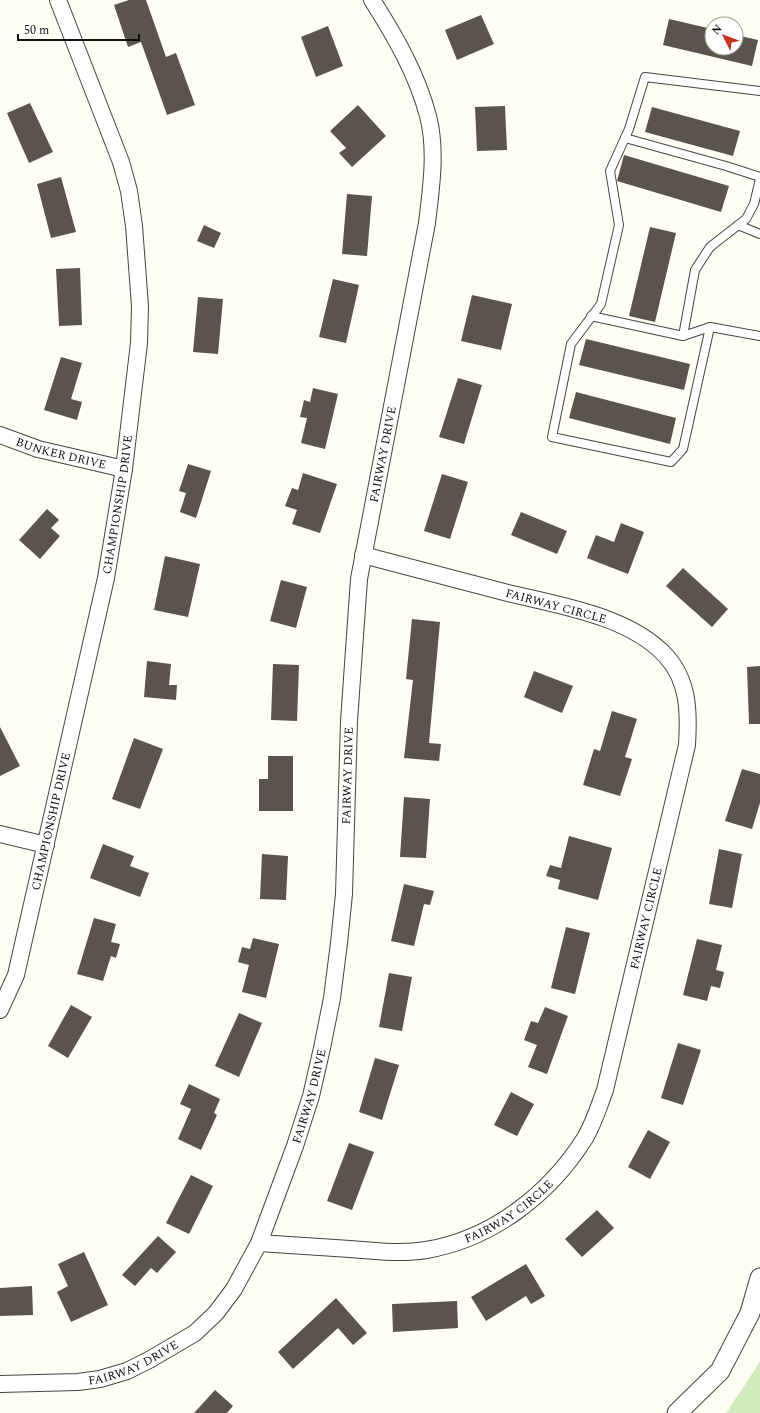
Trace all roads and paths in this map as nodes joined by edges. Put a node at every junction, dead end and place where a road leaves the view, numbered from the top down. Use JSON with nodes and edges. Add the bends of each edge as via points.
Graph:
{"nodes":[{"id":1,"x":58,"y":0,"type":"edge"},
{"id":2,"x":372,"y":0,"type":"edge"},
{"id":3,"x":760,"y":91,"type":"edge"},
{"id":4,"x":625,"y":138,"type":"junction"},
{"id":5,"x":760,"y":178,"type":"edge"},
{"id":6,"x":738,"y":225,"type":"junction"},
{"id":7,"x":760,"y":234,"type":"edge"},
{"id":8,"x":591,"y":316,"type":"junction"},
{"id":9,"x":710,"y":327,"type":"junction"},
{"id":10,"x":683,"y":336,"type":"junction"},
{"id":11,"x":760,"y":336,"type":"edge"},
{"id":12,"x":0,"y":435,"type":"edge"},
{"id":13,"x":124,"y":469,"type":"junction"},
{"id":14,"x":363,"y":555,"type":"junction"},
{"id":15,"x":0,"y":834,"type":"edge"},
{"id":16,"x":46,"y":845,"type":"junction"},
{"id":17,"x":0,"y":1010,"type":"edge"},
{"id":18,"x":259,"y":1243,"type":"junction"},
{"id":19,"x":760,"y":1278,"type":"edge"},
{"id":20,"x":0,"y":1384,"type":"edge"},
{"id":21,"x":677,"y":1413,"type":"edge"}],
"edges":[{"from":1,"to":13,"type":"street","name":"CHAMPIONSHIP DRIVE","via":[[121,162],[129,191],[134,226],[140,306],[139,344]]},
{"from":2,"to":14,"type":"street","name":"FAIRWAY DRIVE","via":[[401,48],[416,82],[428,117],[432,152],[427,223]]},
{"from":3,"to":4,"type":"lane","via":[[645,77]]},
{"from":4,"to":5,"type":"lane"},
{"from":4,"to":8,"type":"lane","via":[[610,171],[619,225],[601,304]]},
{"from":5,"to":6,"type":"lane","via":[[754,204],[746,219]]},
{"from":6,"to":7,"type":"lane"},
{"from":6,"to":10,"type":"lane","via":[[710,247],[695,270]]},
{"from":8,"to":9,"type":"lane","via":[[571,344],[552,436],[671,462],[683,448]]},
{"from":8,"to":10,"type":"lane"},
{"from":9,"to":10,"type":"lane"},
{"from":9,"to":11,"type":"lane"},
{"from":12,"to":13,"type":"street","name":"BUNKER DRIVE","via":[[38,449]]},
{"from":13,"to":16,"type":"street","name":"CHAMPIONSHIP DRIVE","via":[[106,578]]},
{"from":14,"to":18,"type":"street","name":"FAIRWAY DRIVE","via":[[356,609],[349,721],[344,894],[332,998],[311,1096]]},
{"from":14,"to":18,"type":"street","name":"FAIRWAY CIRCLE","via":[[595,615],[635,632],[667,656],[679,673],[687,698],[687,744],[605,1090],[586,1136],[555,1178],[513,1214],[484,1231],[455,1243],[425,1250],[387,1252]]},
{"from":15,"to":16,"type":"street"},
{"from":16,"to":17,"type":"street","name":"CHAMPIONSHIP DRIVE","via":[[16,975]]},
{"from":18,"to":20,"type":"street","name":"FAIRWAY DRIVE","via":[[234,1288],[216,1313],[195,1333],[161,1354],[127,1371],[100,1379]]},
{"from":19,"to":21,"type":"street","via":[[750,1313],[720,1371]]}]}
